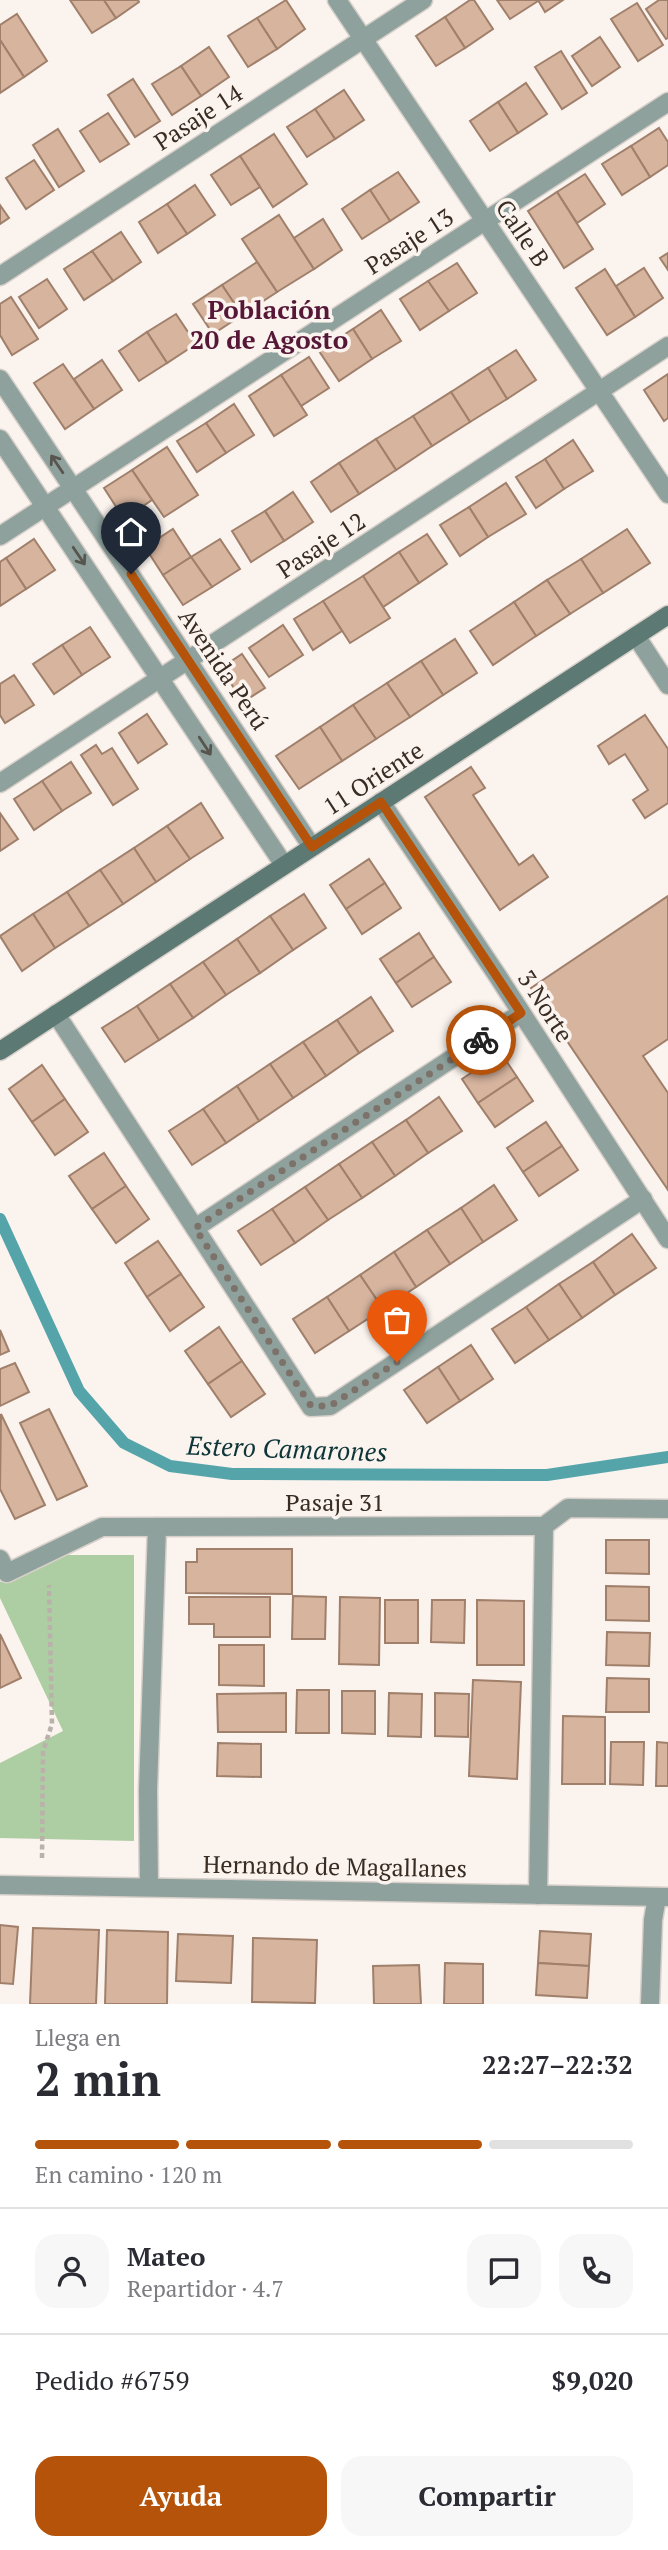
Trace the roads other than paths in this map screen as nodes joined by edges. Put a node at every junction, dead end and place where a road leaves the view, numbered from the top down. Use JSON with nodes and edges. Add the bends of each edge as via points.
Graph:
{"nodes":[{"id":1,"x":337,"y":0,"type":"edge"},
{"id":2,"x":423,"y":0,"type":"edge"},
{"id":3,"x":363,"y":39,"type":"junction"},
{"id":4,"x":668,"y":102,"type":"edge"},
{"id":5,"x":485,"y":220,"type":"junction"},
{"id":6,"x":0,"y":276,"type":"edge"},
{"id":7,"x":668,"y":346,"type":"edge"},
{"id":8,"x":0,"y":379,"type":"edge"},
{"id":9,"x":600,"y":391,"type":"junction"},
{"id":10,"x":0,"y":439,"type":"edge"},
{"id":11,"x":73,"y":488,"type":"junction"},
{"id":12,"x":668,"y":494,"type":"edge"},
{"id":13,"x":45,"y":507,"type":"junction"},
{"id":14,"x":0,"y":536,"type":"edge"},
{"id":15,"x":668,"y":615,"type":"edge"},
{"id":16,"x":636,"y":636,"type":"junction"},
{"id":17,"x":190,"y":660,"type":"junction"},
{"id":18,"x":161,"y":678,"type":"junction"},
{"id":19,"x":668,"y":685,"type":"edge"},
{"id":20,"x":0,"y":783,"type":"edge"},
{"id":21,"x":381,"y":802,"type":"junction"},
{"id":22,"x":312,"y":847,"type":"junction"},
{"id":23,"x":284,"y":865,"type":"junction"},
{"id":24,"x":521,"y":1013,"type":"junction"},
{"id":25,"x":56,"y":1014,"type":"junction"},
{"id":26,"x":0,"y":1051,"type":"edge"},
{"id":27,"x":643,"y":1199,"type":"junction"},
{"id":28,"x":195,"y":1228,"type":"junction"},
{"id":29,"x":668,"y":1239,"type":"edge"},
{"id":30,"x":668,"y":1509,"type":"edge"},
{"id":31,"x":544,"y":1526,"type":"junction"},
{"id":32,"x":158,"y":1527,"type":"junction"},
{"id":33,"x":3,"y":1566,"type":"edge"},
{"id":34,"x":0,"y":1885,"type":"edge"},
{"id":35,"x":149,"y":1887,"type":"junction"},
{"id":36,"x":538,"y":1895,"type":"junction"},
{"id":37,"x":662,"y":1897,"type":"edge"},
{"id":38,"x":650,"y":2004,"type":"edge"}],
"edges":[{"from":1,"to":3,"type":"street","name":"Calle B"},
{"from":2,"to":3,"type":"street","name":"Pasaje 14"},
{"from":3,"to":5,"type":"street","name":"Calle B"},
{"from":3,"to":6,"type":"street","name":"Pasaje 14"},
{"from":4,"to":5,"type":"street","name":"Pasaje 13"},
{"from":5,"to":9,"type":"street","name":"Calle B"},
{"from":5,"to":11,"type":"street","name":"Pasaje 13"},
{"from":7,"to":9,"type":"street","name":"Pasaje 12"},
{"from":11,"to":8,"type":"street","name":"Avenida Perú","one_way":true},
{"from":9,"to":12,"type":"street","name":"Calle B"},
{"from":9,"to":17,"type":"street","name":"Pasaje 12"},
{"from":10,"to":13,"type":"street"},
{"from":11,"to":13,"type":"street","name":"Pasaje 13"},
{"from":11,"to":17,"type":"street","name":"Avenida Perú"},
{"from":13,"to":14,"type":"street","name":"Pasaje 13"},
{"from":13,"to":18,"type":"street","one_way":true},
{"from":15,"to":16,"type":"street","name":"11 Oriente"},
{"from":16,"to":19,"type":"street"},
{"from":16,"to":21,"type":"street","name":"11 Oriente"},
{"from":17,"to":18,"type":"street","name":"Pasaje 12"},
{"from":17,"to":22,"type":"street","name":"Avenida Perú"},
{"from":18,"to":20,"type":"street","name":"Pasaje 12"},
{"from":18,"to":23,"type":"street","one_way":true},
{"from":21,"to":22,"type":"street","name":"11 Oriente"},
{"from":21,"to":24,"type":"street","name":"3 Norte"},
{"from":22,"to":23,"type":"street","name":"11 Oriente"},
{"from":23,"to":25,"type":"street","name":"11 Oriente"},
{"from":24,"to":27,"type":"street","name":"3 Norte"},
{"from":24,"to":28,"type":"street"},
{"from":25,"to":26,"type":"street","name":"11 Oriente"},
{"from":25,"to":28,"type":"street"},
{"from":27,"to":28,"type":"street","via":[[330,1406],[311,1406]]},
{"from":27,"to":29,"type":"street","name":"3 Norte"},
{"from":30,"to":31,"type":"street","via":[[568,1508]]},
{"from":31,"to":32,"type":"street","name":"Pasaje 31"},
{"from":31,"to":36,"type":"street"},
{"from":32,"to":33,"type":"street","name":"Pasaje 31","via":[[102,1527],[49,1553]]},
{"from":32,"to":35,"type":"street"},
{"from":34,"to":35,"type":"street","name":"Hernando de Magallanes"},
{"from":35,"to":36,"type":"street","name":"Hernando de Magallanes"},
{"from":36,"to":37,"type":"street","name":"Hernando de Magallanes"},
{"from":37,"to":38,"type":"street","via":[[653,1920]]}]}
